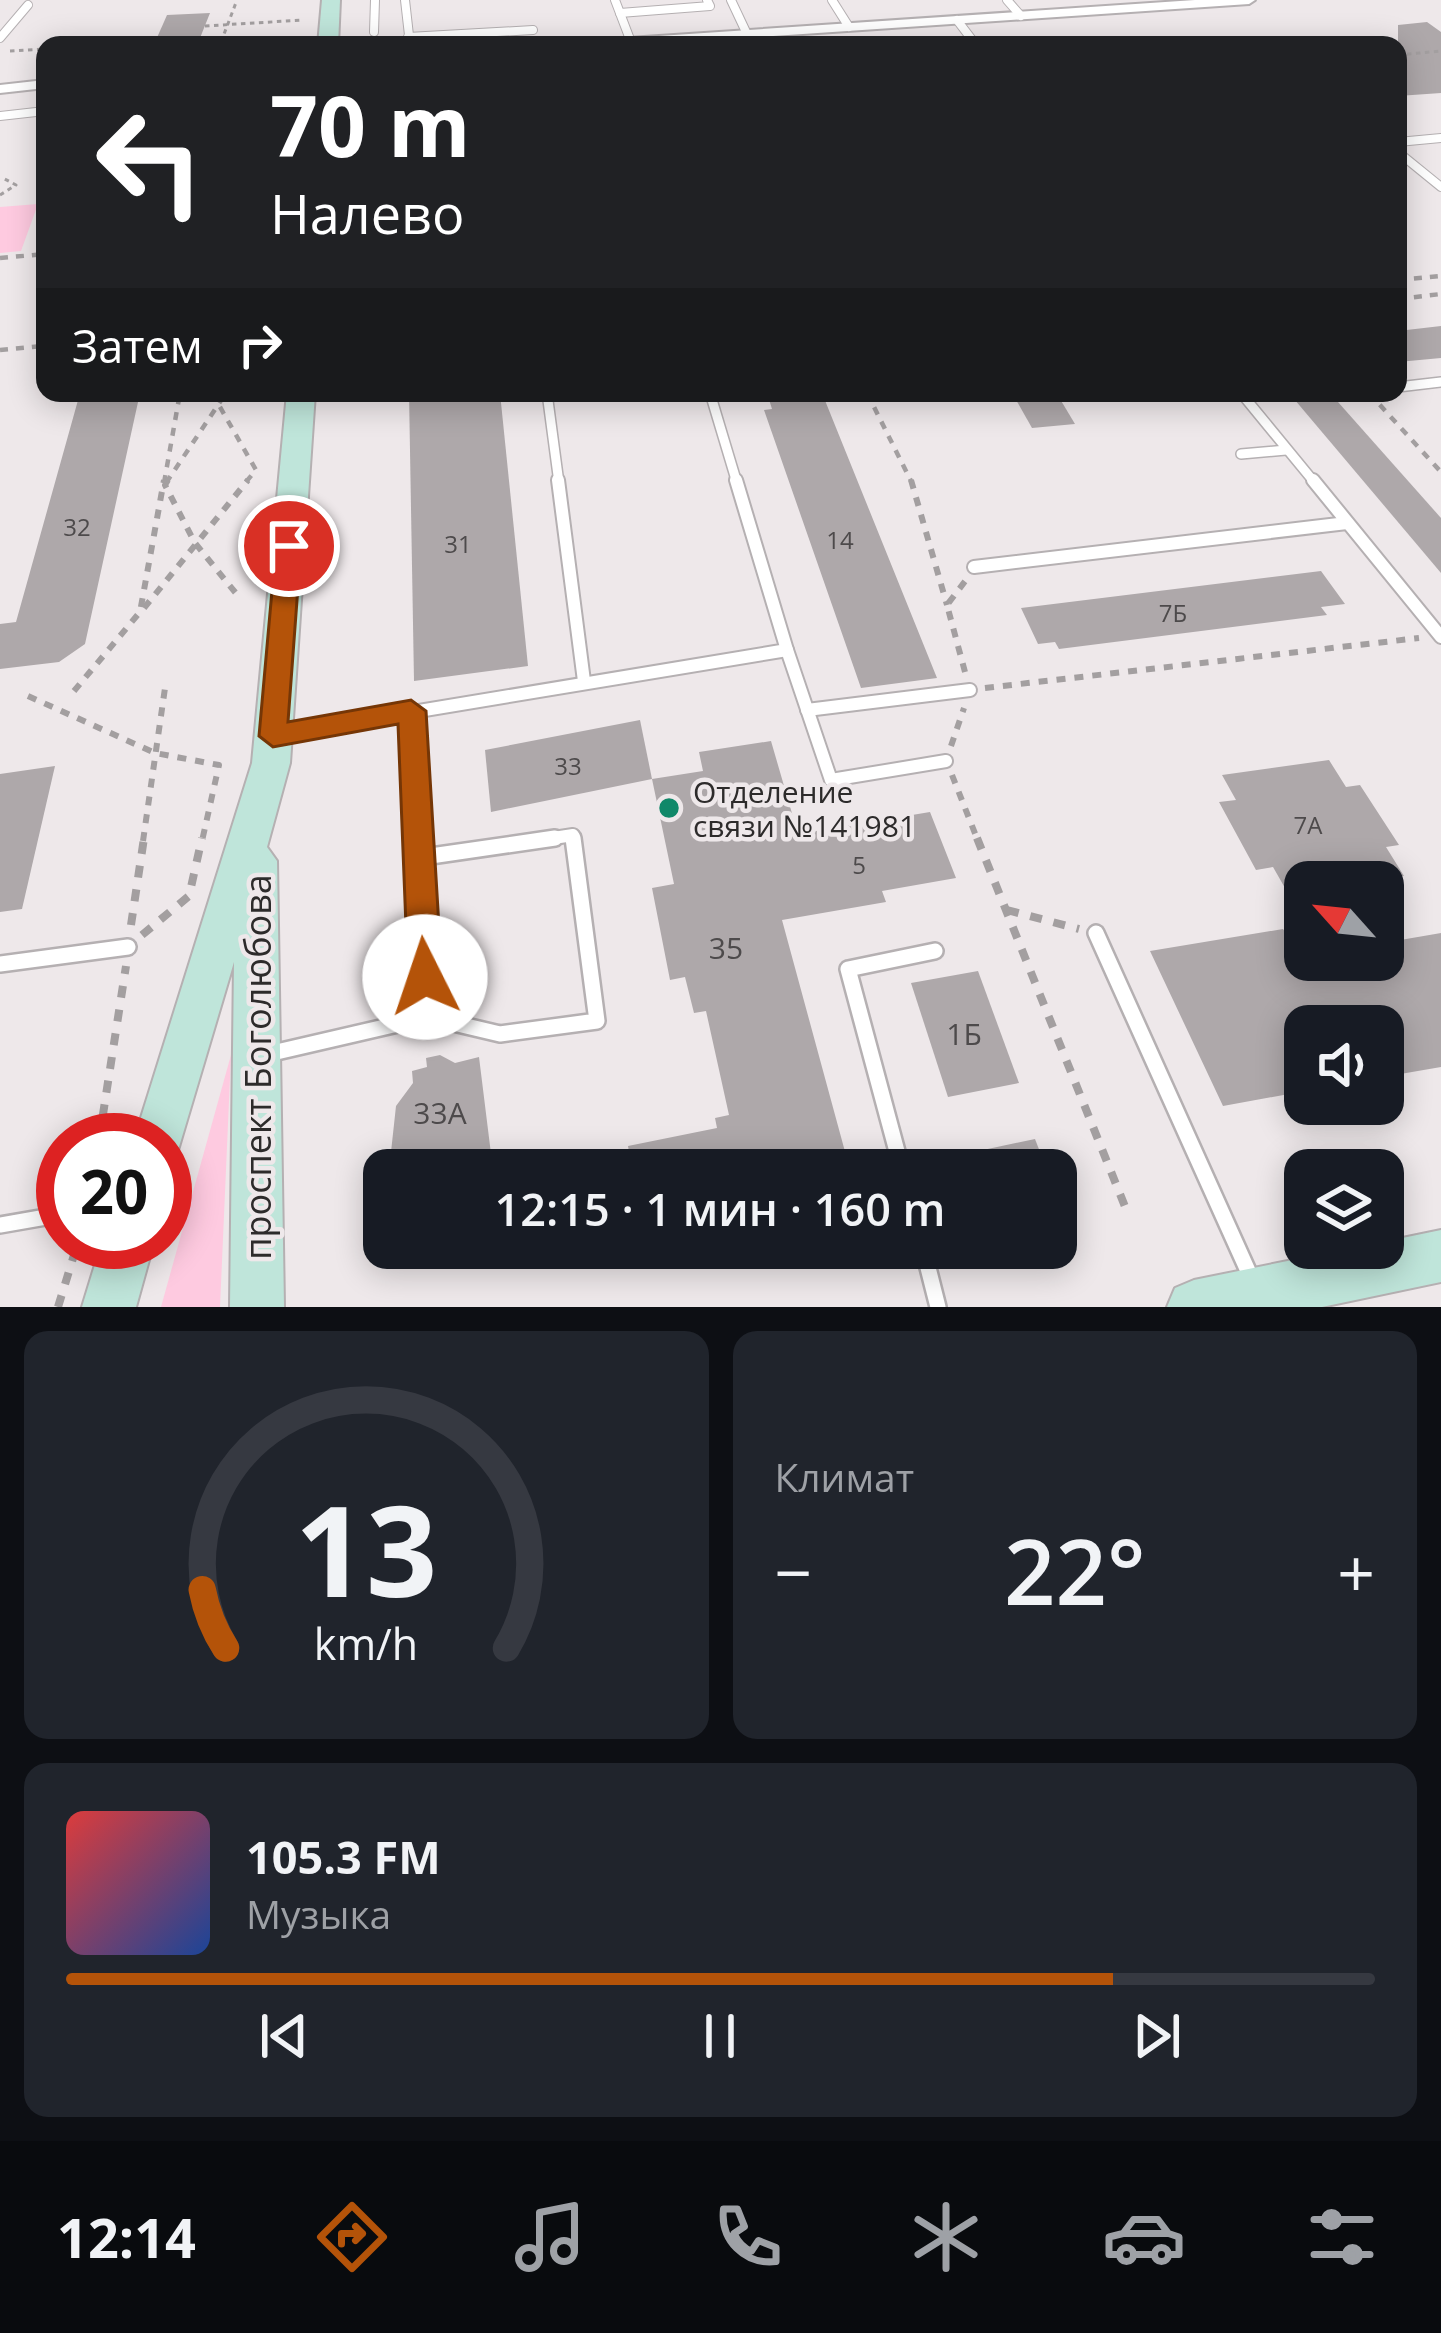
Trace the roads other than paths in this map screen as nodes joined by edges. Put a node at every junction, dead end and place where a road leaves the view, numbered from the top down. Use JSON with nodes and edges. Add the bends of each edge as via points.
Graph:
{"nodes":[{"id":1,"x":331,"y":0,"type":"edge"},
{"id":2,"x":375,"y":0,"type":"edge"},
{"id":3,"x":405,"y":0,"type":"edge"},
{"id":4,"x":615,"y":0,"type":"edge"},
{"id":5,"x":707,"y":0,"type":"edge"},
{"id":6,"x":731,"y":0,"type":"edge"},
{"id":7,"x":832,"y":0,"type":"edge"},
{"id":8,"x":1007,"y":0,"type":"edge"},
{"id":9,"x":1249,"y":0,"type":"edge"},
{"id":10,"x":682,"y":4,"type":"edge"},
{"id":11,"x":28,"y":5,"type":"dead end"},
{"id":12,"x":620,"y":13,"type":"junction"},
{"id":13,"x":1021,"y":16,"type":"junction"},
{"id":14,"x":957,"y":20,"type":"junction"},
{"id":15,"x":849,"y":27,"type":"junction"},
{"id":16,"x":533,"y":30,"type":"dead end"},
{"id":17,"x":374,"y":32,"type":"dead end"},
{"id":18,"x":747,"y":34,"type":"junction"},
{"id":19,"x":329,"y":36,"type":"edge"},
{"id":20,"x":409,"y":36,"type":"edge"},
{"id":21,"x":466,"y":36,"type":"edge"},
{"id":22,"x":629,"y":36,"type":"edge"},
{"id":23,"x":729,"y":36,"type":"edge"},
{"id":24,"x":969,"y":36,"type":"edge"},
{"id":25,"x":0,"y":38,"type":"edge"},
{"id":26,"x":36,"y":85,"type":"edge"},
{"id":27,"x":0,"y":89,"type":"edge"},
{"id":28,"x":36,"y":112,"type":"edge"},
{"id":29,"x":0,"y":116,"type":"edge"},
{"id":30,"x":1441,"y":138,"type":"edge"},
{"id":31,"x":1407,"y":141,"type":"edge"},
{"id":32,"x":1407,"y":159,"type":"edge"},
{"id":33,"x":1441,"y":175,"type":"edge"},
{"id":34,"x":1427,"y":176,"type":"junction"},
{"id":35,"x":1441,"y":188,"type":"edge"},
{"id":36,"x":1441,"y":382,"type":"edge"},
{"id":37,"x":1407,"y":386,"type":"edge"},
{"id":38,"x":300,"y":402,"type":"edge"},
{"id":39,"x":548,"y":402,"type":"edge"},
{"id":40,"x":713,"y":402,"type":"edge"},
{"id":41,"x":1248,"y":402,"type":"edge"},
{"id":42,"x":1286,"y":450,"type":"junction"},
{"id":43,"x":1241,"y":454,"type":"dead end"},
{"id":44,"x":1347,"y":523,"type":"junction"},
{"id":45,"x":974,"y":567,"type":"road end"},
{"id":46,"x":1440,"y":636,"type":"edge"},
{"id":47,"x":787,"y":650,"type":"junction"},
{"id":48,"x":584,"y":681,"type":"junction"},
{"id":49,"x":970,"y":690,"type":"road end"},
{"id":50,"x":807,"y":710,"type":"junction"},
{"id":51,"x":411,"y":711,"type":"junction"},
{"id":52,"x":273,"y":736,"type":"junction"},
{"id":53,"x":946,"y":761,"type":"road end"},
{"id":54,"x":256,"y":828,"type":"junction"},
{"id":55,"x":417,"y":858,"type":"junction"},
{"id":56,"x":1096,"y":933,"type":"road end"},
{"id":57,"x":128,"y":947,"type":"road end"},
{"id":58,"x":935,"y":951,"type":"dead end"},
{"id":59,"x":0,"y":964,"type":"edge"},
{"id":60,"x":428,"y":1017,"type":"junction"},
{"id":61,"x":261,"y":1056,"type":"junction"},
{"id":62,"x":167,"y":1113,"type":"edge"},
{"id":63,"x":896,"y":1149,"type":"edge"},
{"id":64,"x":36,"y":1219,"type":"edge"},
{"id":65,"x":0,"y":1225,"type":"edge"},
{"id":66,"x":1441,"y":1256,"type":"edge"},
{"id":67,"x":121,"y":1269,"type":"edge"},
{"id":68,"x":928,"y":1269,"type":"edge"},
{"id":69,"x":1258,"y":1294,"type":"junction"},
{"id":70,"x":110,"y":1307,"type":"edge"},
{"id":71,"x":257,"y":1307,"type":"edge"},
{"id":72,"x":938,"y":1307,"type":"edge"},
{"id":73,"x":1194,"y":1307,"type":"edge"}],
"edges":[{"from":1,"to":19,"type":"main road"},
{"from":2,"to":17,"type":"lane"},
{"from":3,"to":20,"type":"lane"},
{"from":4,"to":12,"type":"lane"},
{"from":5,"to":10,"type":"lane","via":[[710,6]]},
{"from":6,"to":18,"type":"lane"},
{"from":7,"to":15,"type":"lane"},
{"from":8,"to":13,"type":"lane"},
{"from":9,"to":13,"type":"street"},
{"from":10,"to":12,"type":"lane"},
{"from":11,"to":25,"type":"lane"},
{"from":12,"to":22,"type":"lane"},
{"from":13,"to":14,"type":"street"},
{"from":14,"to":15,"type":"street"},
{"from":14,"to":24,"type":"lane"},
{"from":15,"to":18,"type":"street"},
{"from":16,"to":21,"type":"lane"},
{"from":18,"to":23,"type":"street"},
{"from":26,"to":27,"type":"street"},
{"from":28,"to":29,"type":"lane"},
{"from":30,"to":31,"type":"lane"},
{"from":32,"to":34,"type":"lane"},
{"from":33,"to":34,"type":"lane"},
{"from":34,"to":35,"type":"lane"},
{"from":36,"to":37,"type":"lane"},
{"from":38,"to":52,"type":"main road","name":"проспект Боголюбова"},
{"from":39,"to":48,"type":"lane"},
{"from":40,"to":47,"type":"lane"},
{"from":41,"to":42,"type":"lane"},
{"from":42,"to":43,"type":"lane"},
{"from":42,"to":44,"type":"lane"},
{"from":44,"to":45,"type":"lane"},
{"from":44,"to":46,"type":"lane"},
{"from":47,"to":48,"type":"lane"},
{"from":47,"to":50,"type":"lane"},
{"from":48,"to":51,"type":"lane"},
{"from":49,"to":50,"type":"lane"},
{"from":50,"to":53,"type":"lane","via":[[831,780]]},
{"from":51,"to":52,"type":"lane"},
{"from":51,"to":55,"type":"lane"},
{"from":52,"to":54,"type":"main road","name":"проспект Боголюбова"},
{"from":54,"to":61,"type":"main road","name":"проспект Боголюбова"},
{"from":54,"to":62,"type":"main road","name":"проспект Боголюбова"},
{"from":55,"to":60,"type":"lane"},
{"from":55,"to":60,"type":"lane","via":[[573,835],[597,1021],[500,1034]]},
{"from":56,"to":69,"type":"lane"},
{"from":57,"to":59,"type":"lane"},
{"from":58,"to":63,"type":"lane","via":[[848,969]]},
{"from":60,"to":61,"type":"lane"},
{"from":61,"to":71,"type":"main road","name":"проспект Боголюбова"},
{"from":64,"to":65,"type":"lane"},
{"from":66,"to":69,"type":"main road"},
{"from":67,"to":70,"type":"main road"},
{"from":68,"to":72,"type":"lane"},
{"from":69,"to":73,"type":"main road"}]}
